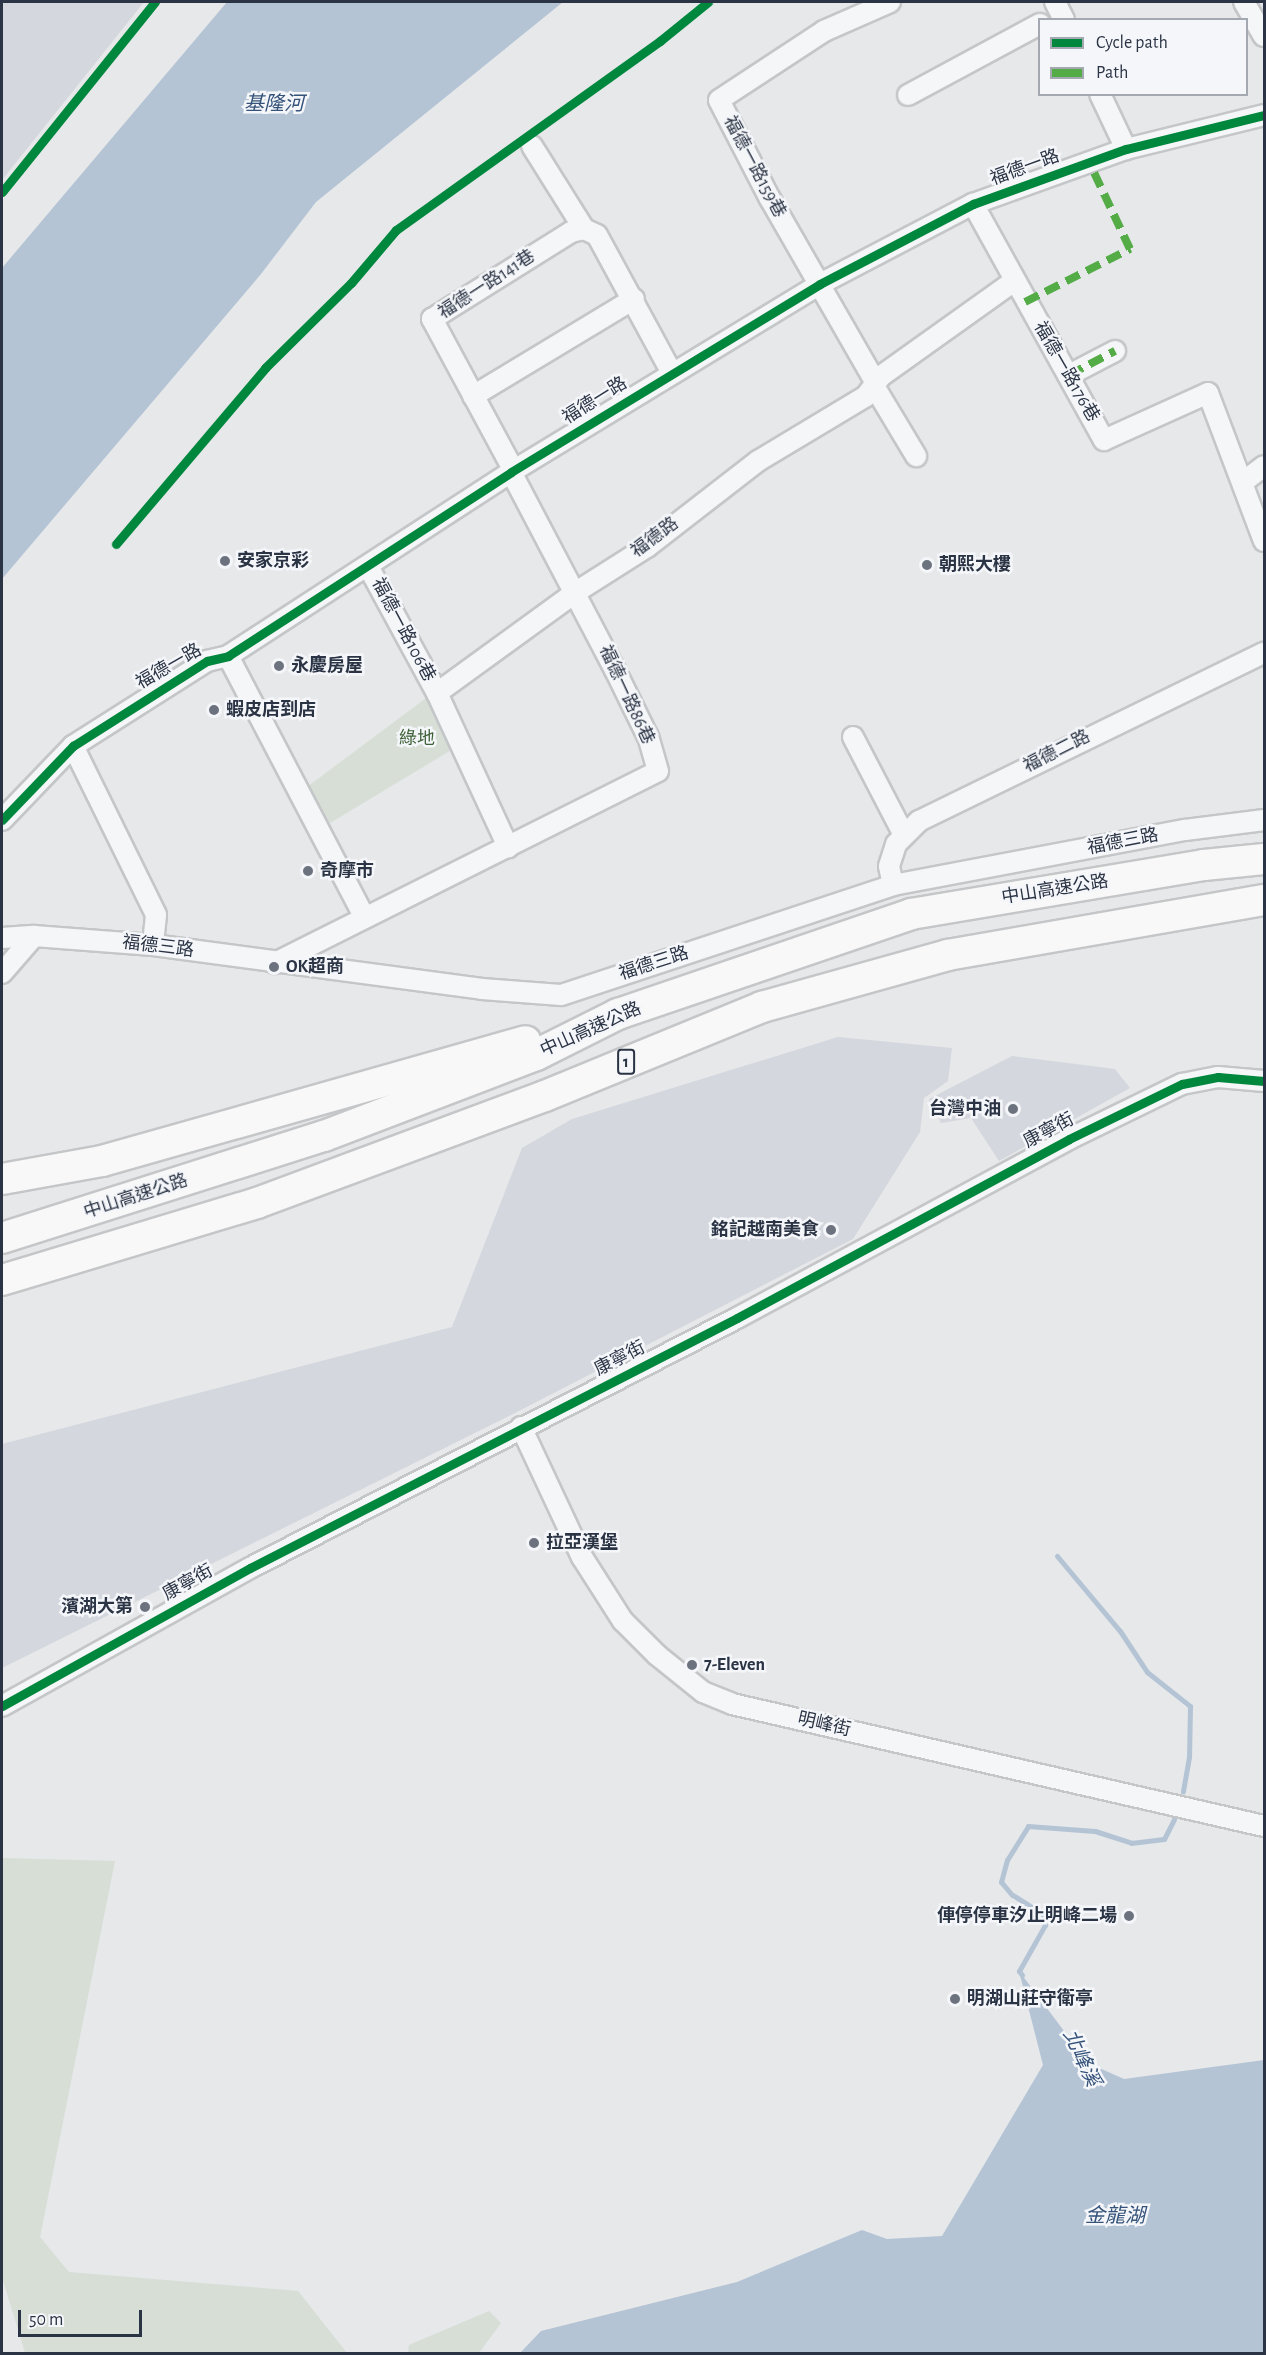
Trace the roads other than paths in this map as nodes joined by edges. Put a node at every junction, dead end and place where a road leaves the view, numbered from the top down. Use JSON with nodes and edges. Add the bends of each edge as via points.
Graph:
{"nodes":[{"id":1,"x":891,"y":2,"type":"edge"},
{"id":2,"x":1244,"y":2,"type":"edge"},
{"id":3,"x":1038,"y":25,"type":"edge"},
{"id":4,"x":1264,"y":36,"type":"edge"},
{"id":5,"x":908,"y":95,"type":"dead end"},
{"id":6,"x":1101,"y":96,"type":"edge"},
{"id":7,"x":1264,"y":115,"type":"edge"},
{"id":8,"x":532,"y":146,"type":"dead end"},
{"id":9,"x":1126,"y":149,"type":"junction"},
{"id":10,"x":973,"y":204,"type":"junction"},
{"id":11,"x":584,"y":228,"type":"junction"},
{"id":12,"x":1013,"y":282,"type":"junction"},
{"id":13,"x":820,"y":284,"type":"junction"},
{"id":14,"x":634,"y":299,"type":"junction"},
{"id":15,"x":1115,"y":351,"type":"dead end"},
{"id":16,"x":672,"y":373,"type":"junction"},
{"id":17,"x":1069,"y":375,"type":"junction"},
{"id":18,"x":875,"y":384,"type":"junction"},
{"id":19,"x":473,"y":396,"type":"junction"},
{"id":20,"x":916,"y":456,"type":"dead end"},
{"id":21,"x":1264,"y":466,"type":"edge"},
{"id":22,"x":513,"y":472,"type":"junction"},
{"id":23,"x":1243,"y":482,"type":"junction"},
{"id":24,"x":1264,"y":541,"type":"edge"},
{"id":25,"x":369,"y":568,"type":"junction"},
{"id":26,"x":576,"y":592,"type":"junction"},
{"id":27,"x":1264,"y":653,"type":"edge"},
{"id":28,"x":228,"y":656,"type":"junction"},
{"id":29,"x":437,"y":693,"type":"junction"},
{"id":30,"x":853,"y":737,"type":"dead end"},
{"id":31,"x":73,"y":746,"type":"junction"},
{"id":32,"x":2,"y":820,"type":"edge"},
{"id":33,"x":1264,"y":820,"type":"edge"},
{"id":34,"x":903,"y":833,"type":"junction"},
{"id":35,"x":508,"y":847,"type":"junction"},
{"id":36,"x":1264,"y":860,"type":"edge"},
{"id":37,"x":893,"y":885,"type":"junction"},
{"id":38,"x":1264,"y":900,"type":"edge"},
{"id":39,"x":364,"y":916,"type":"junction"},
{"id":40,"x":34,"y":936,"type":"junction"},
{"id":41,"x":2,"y":938,"type":"edge"},
{"id":42,"x":153,"y":945,"type":"junction"},
{"id":43,"x":275,"y":963,"type":"junction"},
{"id":44,"x":2,"y":974,"type":"edge"},
{"id":45,"x":618,"y":1014,"type":"junction"},
{"id":46,"x":1264,"y":1081,"type":"edge"},
{"id":47,"x":2,"y":1179,"type":"edge"},
{"id":48,"x":2,"y":1238,"type":"edge"},
{"id":49,"x":2,"y":1280,"type":"edge"},
{"id":50,"x":521,"y":1427,"type":"junction"},
{"id":51,"x":2,"y":1706,"type":"edge"},
{"id":52,"x":1264,"y":1826,"type":"edge"}],
"edges":[{"from":1,"to":13,"type":"street","name":"福德一路159巷","via":[[824,32],[719,100]]},
{"from":2,"to":4,"type":"street"},
{"from":3,"to":5,"type":"street"},
{"from":6,"to":9,"type":"street"},
{"from":7,"to":9,"type":"street","name":"福德一路"},
{"from":8,"to":11,"type":"street"},
{"from":9,"to":10,"type":"street","name":"福德一路"},
{"from":10,"to":12,"type":"street","name":"福德一路176巷"},
{"from":10,"to":13,"type":"street","name":"福德一路"},
{"from":11,"to":14,"type":"street","via":[[597,235]]},
{"from":11,"to":19,"type":"street","name":"福德一路141巷","via":[[571,232],[432,319]]},
{"from":12,"to":17,"type":"street","name":"福德一路176巷"},
{"from":12,"to":18,"type":"street","name":"福德路"},
{"from":13,"to":16,"type":"street","name":"福德一路"},
{"from":13,"to":18,"type":"street"},
{"from":14,"to":16,"type":"street"},
{"from":14,"to":19,"type":"street"},
{"from":15,"to":17,"type":"street"},
{"from":16,"to":22,"type":"street","name":"福德一路"},
{"from":17,"to":23,"type":"street","name":"福德一路176巷","via":[[1104,440],[1208,393]]},
{"from":18,"to":20,"type":"street"},
{"from":18,"to":26,"type":"street","name":"福德路","via":[[866,396],[758,461],[647,547]]},
{"from":19,"to":22,"type":"street","name":"福德一路141巷"},
{"from":21,"to":23,"type":"street"},
{"from":22,"to":25,"type":"street","name":"福德一路"},
{"from":22,"to":26,"type":"street","name":"福德一路86巷"},
{"from":23,"to":24,"type":"street"},
{"from":25,"to":28,"type":"street","name":"福德一路"},
{"from":25,"to":29,"type":"street","name":"福德一路106巷"},
{"from":26,"to":29,"type":"street","name":"福德路"},
{"from":26,"to":35,"type":"street","name":"福德一路86巷","via":[[648,737],[658,771]]},
{"from":27,"to":34,"type":"street","name":"福德二路","via":[[919,821]]},
{"from":28,"to":31,"type":"street","name":"福德一路","via":[[207,661]]},
{"from":28,"to":39,"type":"street"},
{"from":29,"to":35,"type":"street"},
{"from":30,"to":34,"type":"street"},
{"from":31,"to":32,"type":"street","name":"福德一路"},
{"from":31,"to":42,"type":"street","via":[[156,915]]},
{"from":33,"to":37,"type":"street","name":"福德三路","via":[[1185,830]]},
{"from":34,"to":37,"type":"street","via":[[889,866]]},
{"from":35,"to":39,"type":"street","name":"福德一路86巷"},
{"from":36,"to":45,"type":"highway","name":"中山高速公路","via":[[1193,867],[911,914]]},
{"from":37,"to":43,"type":"street","name":"福德三路","via":[[561,995]]},
{"from":38,"to":49,"type":"highway","number":"1","via":[[948,956],[762,1007],[545,1096],[257,1203]]},
{"from":39,"to":43,"type":"street","name":"福德一路86巷"},
{"from":40,"to":41,"type":"street","name":"福德三路"},
{"from":40,"to":42,"type":"street","name":"福德三路"},
{"from":40,"to":44,"type":"street"},
{"from":42,"to":43,"type":"street","name":"福德三路"},
{"from":45,"to":47,"type":"highway","via":[[102,1161]]},
{"from":45,"to":48,"type":"highway","name":"中山高速公路","via":[[536,1055],[324,1136]]},
{"from":46,"to":50,"type":"street","name":"康寧街","via":[[1218,1077],[1182,1084],[1069,1139],[737,1318]]},
{"from":50,"to":51,"type":"street","name":"康寧街","via":[[250,1568]]},
{"from":50,"to":52,"type":"street","name":"明峰街","via":[[582,1557],[623,1621],[703,1692],[732,1704]]}]}
